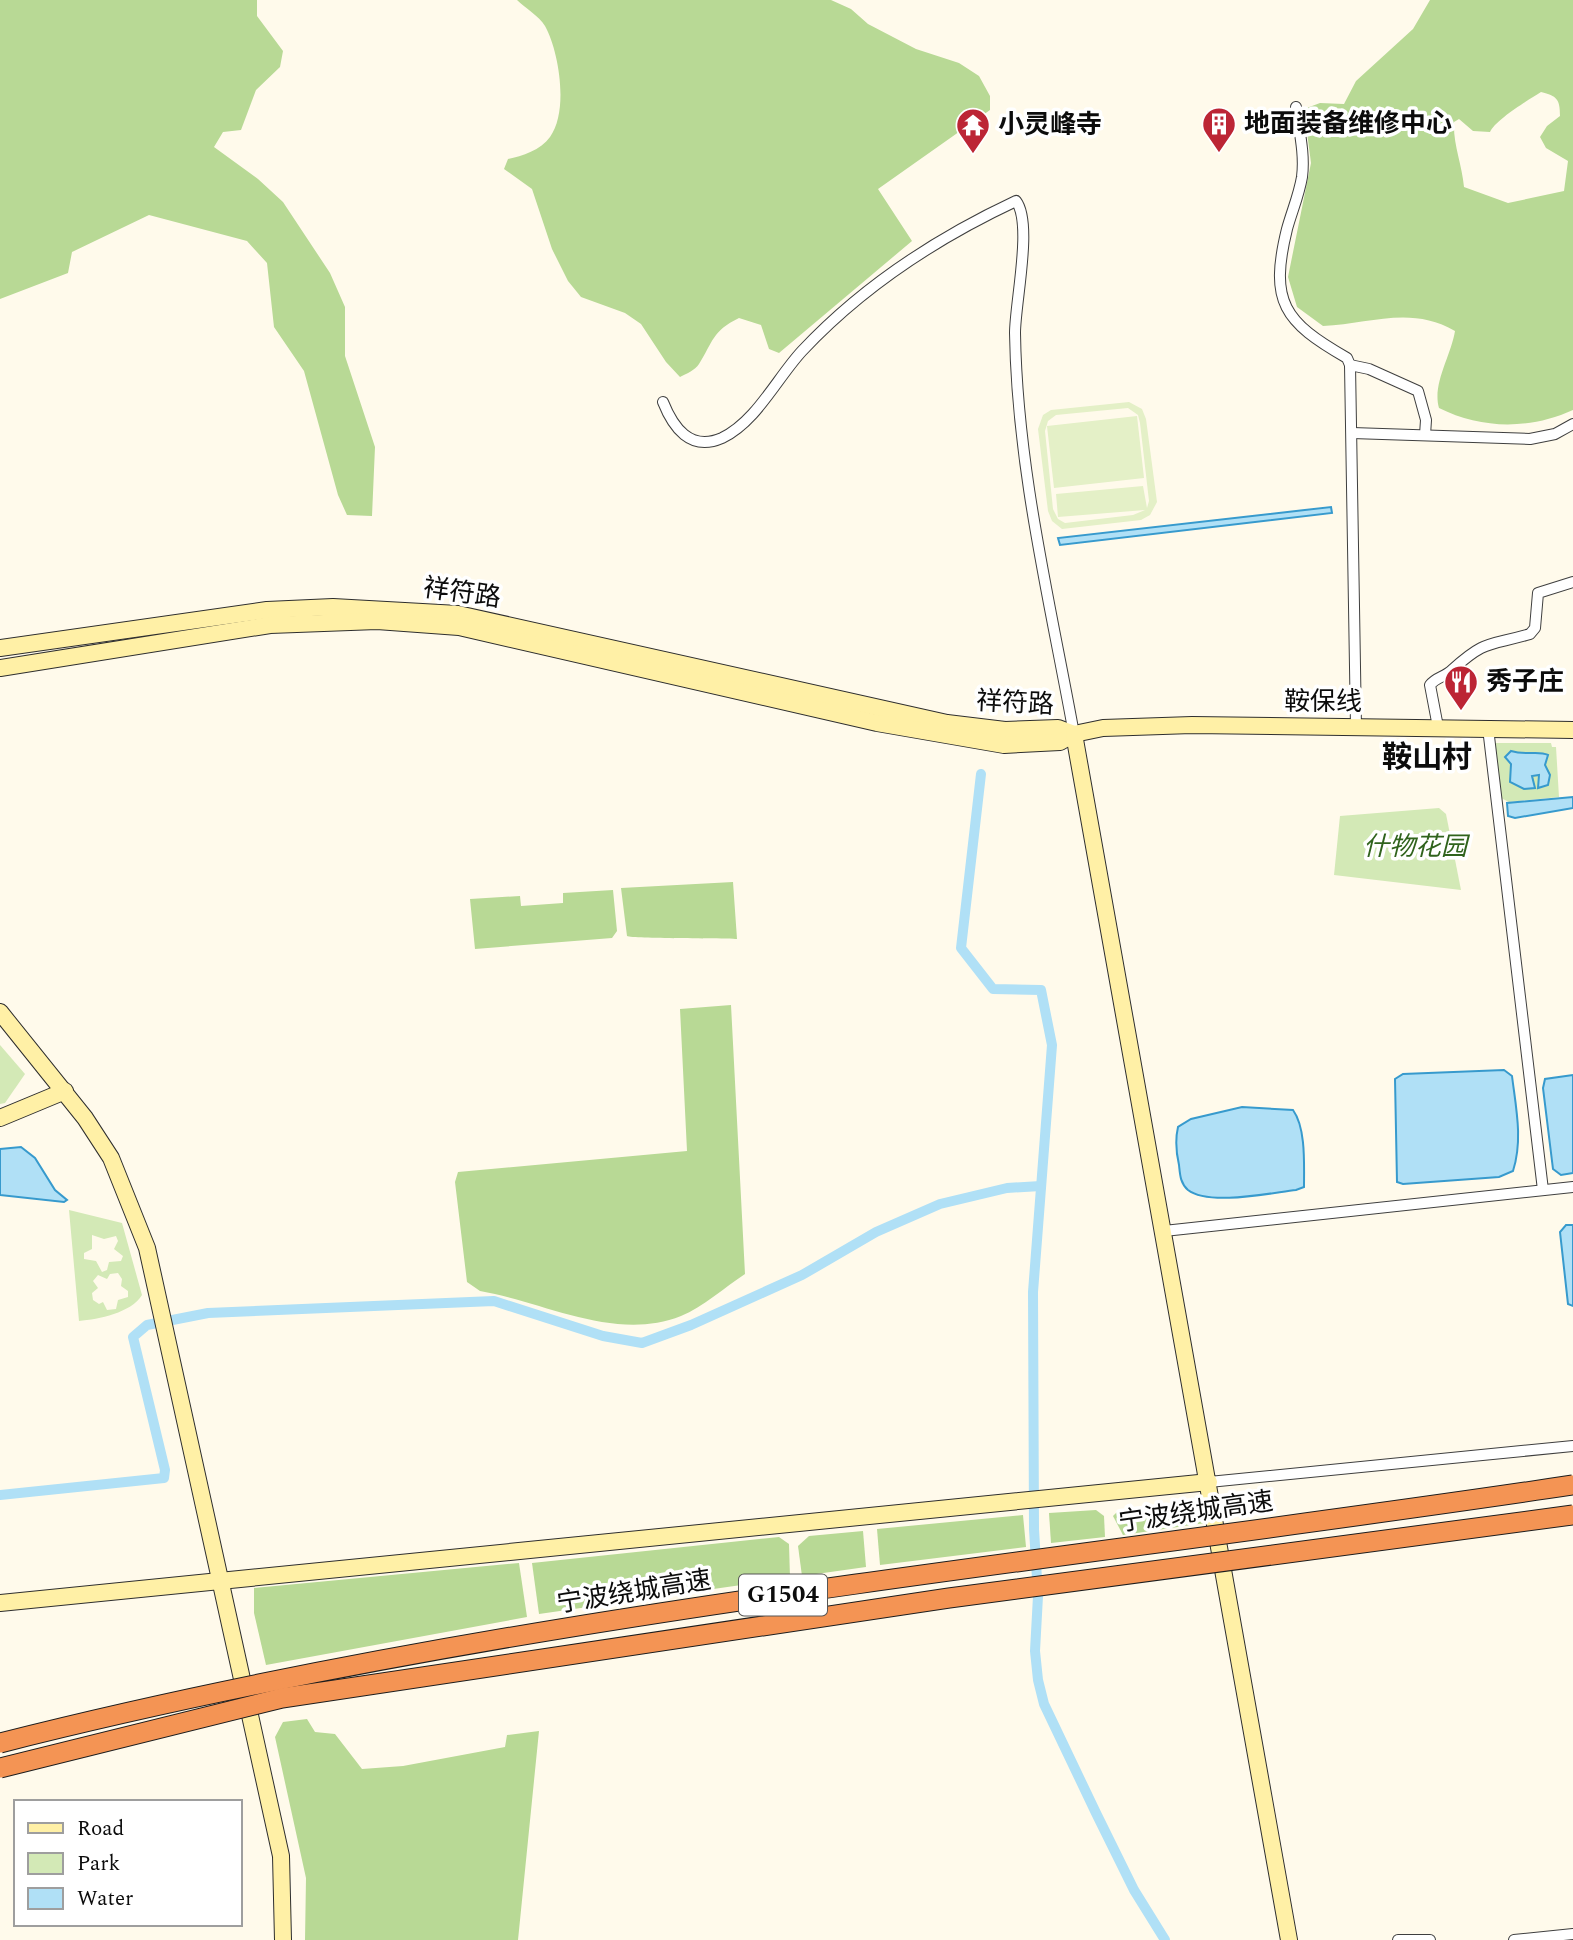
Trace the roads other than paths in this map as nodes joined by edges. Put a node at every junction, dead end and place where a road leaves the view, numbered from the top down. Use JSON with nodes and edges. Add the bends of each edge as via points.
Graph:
{"nodes":[{"id":1,"x":1296,"y":107,"type":"dead end"},
{"id":2,"x":1350,"y":365,"type":"junction"},
{"id":3,"x":663,"y":402,"type":"dead end"},
{"id":4,"x":1573,"y":424,"type":"edge"},
{"id":5,"x":1352,"y":433,"type":"junction"},
{"id":6,"x":1425,"y":435,"type":"junction"},
{"id":7,"x":1573,"y":582,"type":"edge"},
{"id":8,"x":0,"y":648,"type":"edge"},
{"id":9,"x":0,"y":668,"type":"edge"},
{"id":10,"x":1356,"y":727,"type":"junction"},
{"id":11,"x":1438,"y":727,"type":"junction"},
{"id":12,"x":1488,"y":728,"type":"junction"},
{"id":13,"x":1573,"y":730,"type":"edge"},
{"id":14,"x":1074,"y":734,"type":"junction"},
{"id":15,"x":0,"y":1013,"type":"edge"},
{"id":16,"x":65,"y":1091,"type":"junction"},
{"id":17,"x":0,"y":1118,"type":"edge"},
{"id":18,"x":1573,"y":1187,"type":"edge"},
{"id":19,"x":1543,"y":1190,"type":"junction"},
{"id":20,"x":1164,"y":1231,"type":"junction"},
{"id":21,"x":1573,"y":1446,"type":"edge"},
{"id":22,"x":1209,"y":1482,"type":"junction"},
{"id":23,"x":1573,"y":1485,"type":"edge"},
{"id":24,"x":1573,"y":1515,"type":"edge"},
{"id":25,"x":221,"y":1580,"type":"junction"},
{"id":26,"x":0,"y":1603,"type":"edge"},
{"id":27,"x":0,"y":1743,"type":"edge"},
{"id":28,"x":0,"y":1768,"type":"edge"},
{"id":29,"x":1573,"y":1934,"type":"edge"},
{"id":30,"x":283,"y":1940,"type":"edge"},
{"id":31,"x":1289,"y":1940,"type":"edge"},
{"id":32,"x":1398,"y":1940,"type":"edge"},
{"id":33,"x":1430,"y":1940,"type":"edge"},
{"id":34,"x":1514,"y":1940,"type":"edge"}],
"edges":[{"from":1,"to":2,"type":"street","via":[[1303,165],[1281,263],[1283,301],[1298,325],[1348,358]]},
{"from":2,"to":5,"type":"street"},
{"from":2,"to":6,"type":"street","via":[[1418,391]]},
{"from":3,"to":14,"type":"street","via":[[678,432],[690,438],[720,439],[736,430],[803,351],[864,294],[957,230],[1016,201],[1022,209],[1015,330],[1018,390],[1034,512]]},
{"from":4,"to":6,"type":"street","via":[[1530,439]]},
{"from":5,"to":6,"type":"street"},
{"from":5,"to":10,"type":"street"},
{"from":7,"to":11,"type":"street","via":[[1538,593],[1535,628],[1530,634],[1477,648],[1432,681]]},
{"from":8,"to":14,"type":"main road","name":"祥符路","via":[[267,610],[356,607],[458,614],[947,723],[1006,730],[1058,728]]},
{"from":9,"to":14,"type":"main road","name":"祥符路","via":[[270,625],[377,621],[458,627],[959,740],[1033,746],[1060,742]]},
{"from":10,"to":11,"type":"main road","name":"鞍保线"},
{"from":10,"to":14,"type":"main road","name":"鞍保线","via":[[1192,725],[1103,728]]},
{"from":11,"to":12,"type":"main road","name":"鞍保线"},
{"from":12,"to":13,"type":"main road","name":"鞍保线"},
{"from":12,"to":19,"type":"street"},
{"from":14,"to":20,"type":"main road"},
{"from":15,"to":16,"type":"main road"},
{"from":16,"to":17,"type":"main road"},
{"from":16,"to":25,"type":"main road","via":[[111,1157],[147,1248]]},
{"from":18,"to":19,"type":"street"},
{"from":19,"to":20,"type":"street"},
{"from":20,"to":22,"type":"main road"},
{"from":21,"to":22,"type":"street"},
{"from":22,"to":25,"type":"main road"},
{"from":22,"to":31,"type":"main road"},
{"from":23,"to":27,"type":"highway","name":"宁波绕城高速","number":"G1504","bridge":true,"via":[[686,1609],[277,1678]]},
{"from":24,"to":28,"type":"highway","name":"宁波绕城高速","number":"G1504","bridge":true,"via":[[948,1598],[282,1698]]},
{"from":25,"to":26,"type":"main road"},
{"from":25,"to":30,"type":"main road","via":[[281,1856]]},
{"from":29,"to":34,"type":"street"},
{"from":32,"to":33,"type":"street"}]}
